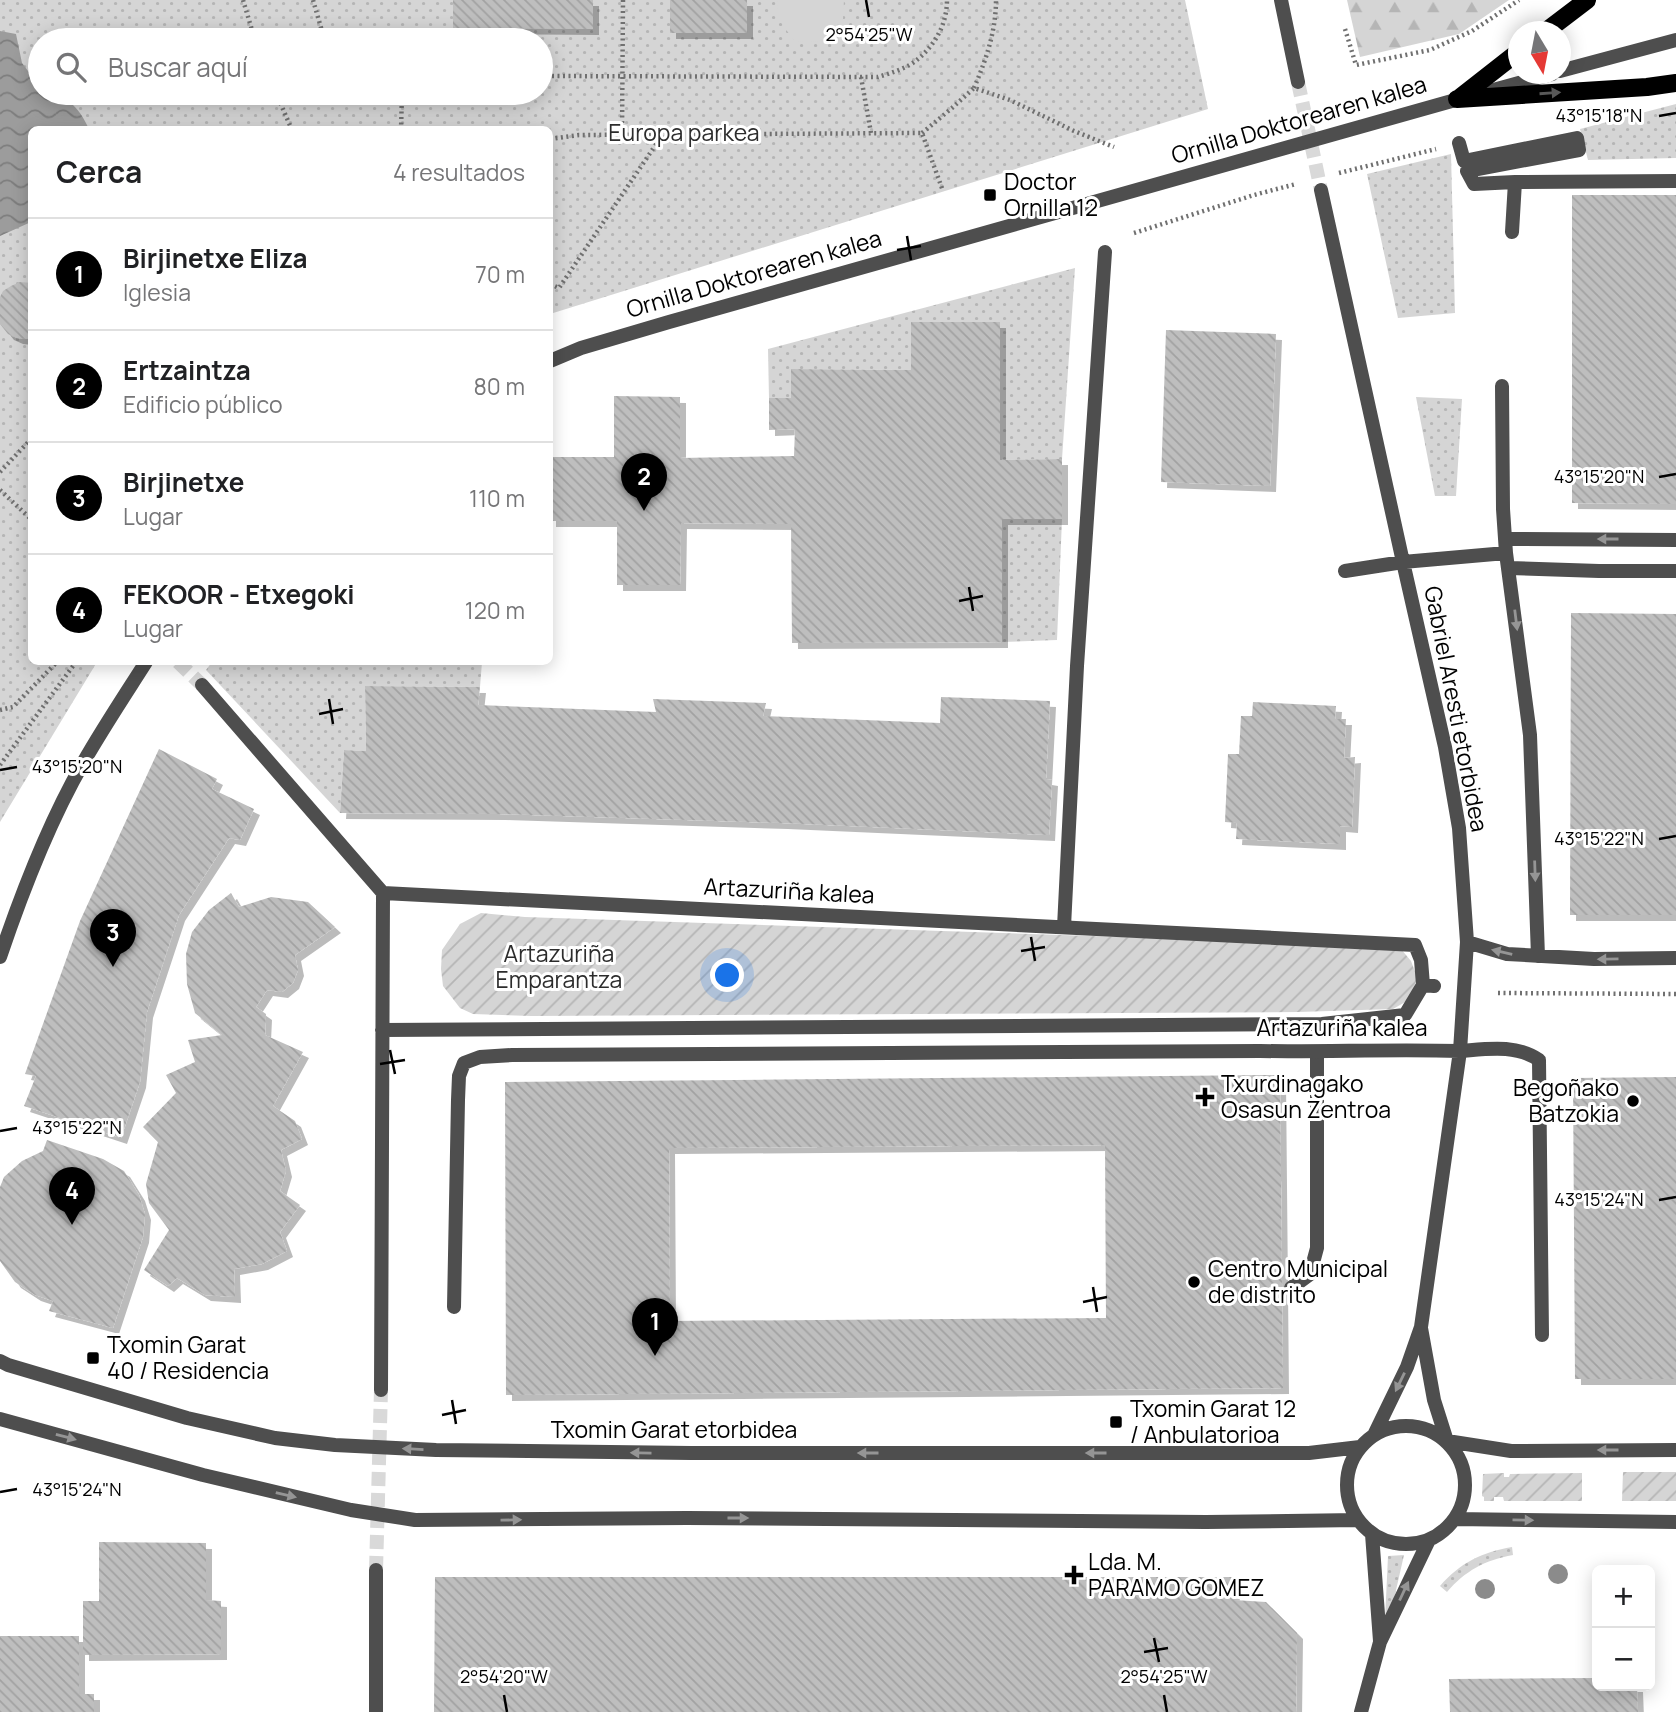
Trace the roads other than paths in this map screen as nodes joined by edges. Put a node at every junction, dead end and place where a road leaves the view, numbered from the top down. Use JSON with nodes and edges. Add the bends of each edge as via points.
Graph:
{"nodes":[{"id":1,"x":1281,"y":0,"type":"edge"},
{"id":2,"x":1587,"y":0,"type":"edge"},
{"id":3,"x":1559,"y":21,"type":"edge"},
{"id":4,"x":1676,"y":40,"type":"edge"},
{"id":5,"x":1508,"y":60,"type":"edge"},
{"id":6,"x":1571,"y":68,"type":"edge"},
{"id":7,"x":1298,"y":82,"type":"tunnel mouth"},
{"id":8,"x":1676,"y":83,"type":"edge"},
{"id":9,"x":1515,"y":84,"type":"edge"},
{"id":10,"x":1457,"y":100,"type":"junction"},
{"id":11,"x":1459,"y":143,"type":"dead end"},
{"id":12,"x":1676,"y":181,"type":"edge"},
{"id":13,"x":1516,"y":182,"type":"junction"},
{"id":14,"x":1321,"y":190,"type":"tunnel mouth"},
{"id":15,"x":1512,"y":232,"type":"dead end"},
{"id":16,"x":1105,"y":252,"type":"dead end"},
{"id":17,"x":553,"y":360,"type":"edge"},
{"id":18,"x":1502,"y":386,"type":"dead end"},
{"id":19,"x":1676,"y":540,"type":"edge"},
{"id":20,"x":1505,"y":546,"type":"junction"},
{"id":21,"x":1403,"y":562,"type":"junction"},
{"id":22,"x":1509,"y":568,"type":"junction"},
{"id":23,"x":1345,"y":571,"type":"dead end"},
{"id":24,"x":1676,"y":571,"type":"edge"},
{"id":25,"x":144,"y":665,"type":"edge"},
{"id":26,"x":202,"y":685,"type":"tunnel mouth"},
{"id":27,"x":383,"y":893,"type":"junction"},
{"id":28,"x":1064,"y":927,"type":"junction"},
{"id":29,"x":1467,"y":942,"type":"junction"},
{"id":30,"x":1538,"y":956,"type":"junction"},
{"id":31,"x":0,"y":957,"type":"edge"},
{"id":32,"x":1676,"y":958,"type":"edge"},
{"id":33,"x":382,"y":1030,"type":"junction"},
{"id":34,"x":1460,"y":1051,"type":"junction"},
{"id":35,"x":1317,"y":1052,"type":"junction"},
{"id":36,"x":1291,"y":1289,"type":"dead end"},
{"id":37,"x":454,"y":1307,"type":"dead end"},
{"id":38,"x":1421,"y":1327,"type":"junction"},
{"id":39,"x":1542,"y":1335,"type":"dead end"},
{"id":40,"x":0,"y":1361,"type":"edge"},
{"id":41,"x":381,"y":1390,"type":"tunnel mouth"},
{"id":42,"x":0,"y":1419,"type":"edge"},
{"id":43,"x":1374,"y":1434,"type":"junction"},
{"id":44,"x":1447,"y":1441,"type":"junction"},
{"id":45,"x":1360,"y":1447,"type":"junction"},
{"id":46,"x":1676,"y":1450,"type":"edge"},
{"id":47,"x":1455,"y":1519,"type":"junction"},
{"id":48,"x":1358,"y":1520,"type":"junction"},
{"id":49,"x":1676,"y":1522,"type":"edge"},
{"id":50,"x":1372,"y":1534,"type":"junction"},
{"id":51,"x":1429,"y":1540,"type":"junction"},
{"id":52,"x":376,"y":1570,"type":"tunnel mouth"},
{"id":53,"x":1380,"y":1642,"type":"junction"},
{"id":54,"x":376,"y":1712,"type":"edge"},
{"id":55,"x":1361,"y":1712,"type":"edge"}],
"edges":[{"from":1,"to":7,"type":"street"},
{"from":2,"to":3,"type":"main road"},
{"from":4,"to":6,"type":"street"},
{"from":5,"to":10,"type":"main road"},
{"from":10,"to":8,"type":"main road","one_way":true},
{"from":9,"to":10,"type":"street","name":"Ornilla Doktorearen kalea"},
{"from":10,"to":17,"type":"street","name":"Ornilla Doktorearen kalea","via":[[669,322]]},
{"from":11,"to":13,"type":"street","via":[[1464,161],[1577,138],[1579,149],[1467,171],[1474,184]]},
{"from":12,"to":13,"type":"street"},
{"from":13,"to":15,"type":"street"},
{"from":14,"to":21,"type":"street","name":"Gabriel Aresti etorbidea"},
{"from":16,"to":28,"type":"street"},
{"from":18,"to":20,"type":"street"},
{"from":19,"to":20,"type":"street","one_way":true},
{"from":20,"to":21,"type":"street"},
{"from":20,"to":22,"type":"street"},
{"from":21,"to":23,"type":"street"},
{"from":21,"to":29,"type":"street","name":"Gabriel Aresti etorbidea","via":[[1459,828]]},
{"from":22,"to":24,"type":"street"},
{"from":22,"to":30,"type":"street","one_way":true,"via":[[1530,734]]},
{"from":25,"to":31,"type":"street","via":[[82,764],[47,836]]},
{"from":26,"to":27,"type":"street"},
{"from":27,"to":28,"type":"street","name":"Artazuriña kalea"},
{"from":27,"to":33,"type":"street"},
{"from":28,"to":33,"type":"street","name":"Artazuriña kalea","via":[[1415,945],[1428,986],[1405,1015],[1322,1024]]},
{"from":30,"to":29,"type":"street","one_way":true,"via":[[1507,954]]},
{"from":29,"to":34,"type":"street","name":"Gabriel Aresti etorbidea"},
{"from":32,"to":30,"type":"street","one_way":true},
{"from":33,"to":41,"type":"street"},
{"from":34,"to":35,"type":"street","name":"Artazuriña kalea"},
{"from":34,"to":38,"type":"street","name":"Gabriel Aresti etorbidea"},
{"from":34,"to":39,"type":"street","name":"Artazuriña kalea","via":[[1502,1048],[1539,1060]]},
{"from":35,"to":36,"type":"street","via":[[1317,1248],[1310,1274]]},
{"from":35,"to":37,"type":"street","name":"Artazuriña kalea","via":[[526,1054],[480,1058],[464,1063],[459,1076]]},
{"from":38,"to":43,"type":"street","one_way":true},
{"from":38,"to":44,"type":"street","via":[[1434,1400]]},
{"from":45,"to":40,"type":"street","name":"Txomin Garat etorbidea","one_way":true,"via":[[1309,1453],[691,1454],[335,1445],[275,1438],[187,1418]]},
{"from":42,"to":48,"type":"street","one_way":true,"via":[[216,1478],[415,1520]]},
{"from":43,"to":44,"type":"street","via":[[1411,1425]]},
{"from":43,"to":45,"type":"street"},
{"from":46,"to":44,"type":"street","one_way":true,"via":[[1511,1451]]},
{"from":44,"to":47,"type":"street","via":[[1464,1470],[1466,1487]]},
{"from":45,"to":48,"type":"street","via":[[1346,1484]]},
{"from":47,"to":49,"type":"street","one_way":true},
{"from":47,"to":51,"type":"street"},
{"from":48,"to":50,"type":"street"},
{"from":50,"to":51,"type":"street","via":[[1390,1542]]},
{"from":50,"to":53,"type":"street"},
{"from":53,"to":51,"type":"street","one_way":true},
{"from":52,"to":54,"type":"street"},
{"from":53,"to":55,"type":"street"}]}
